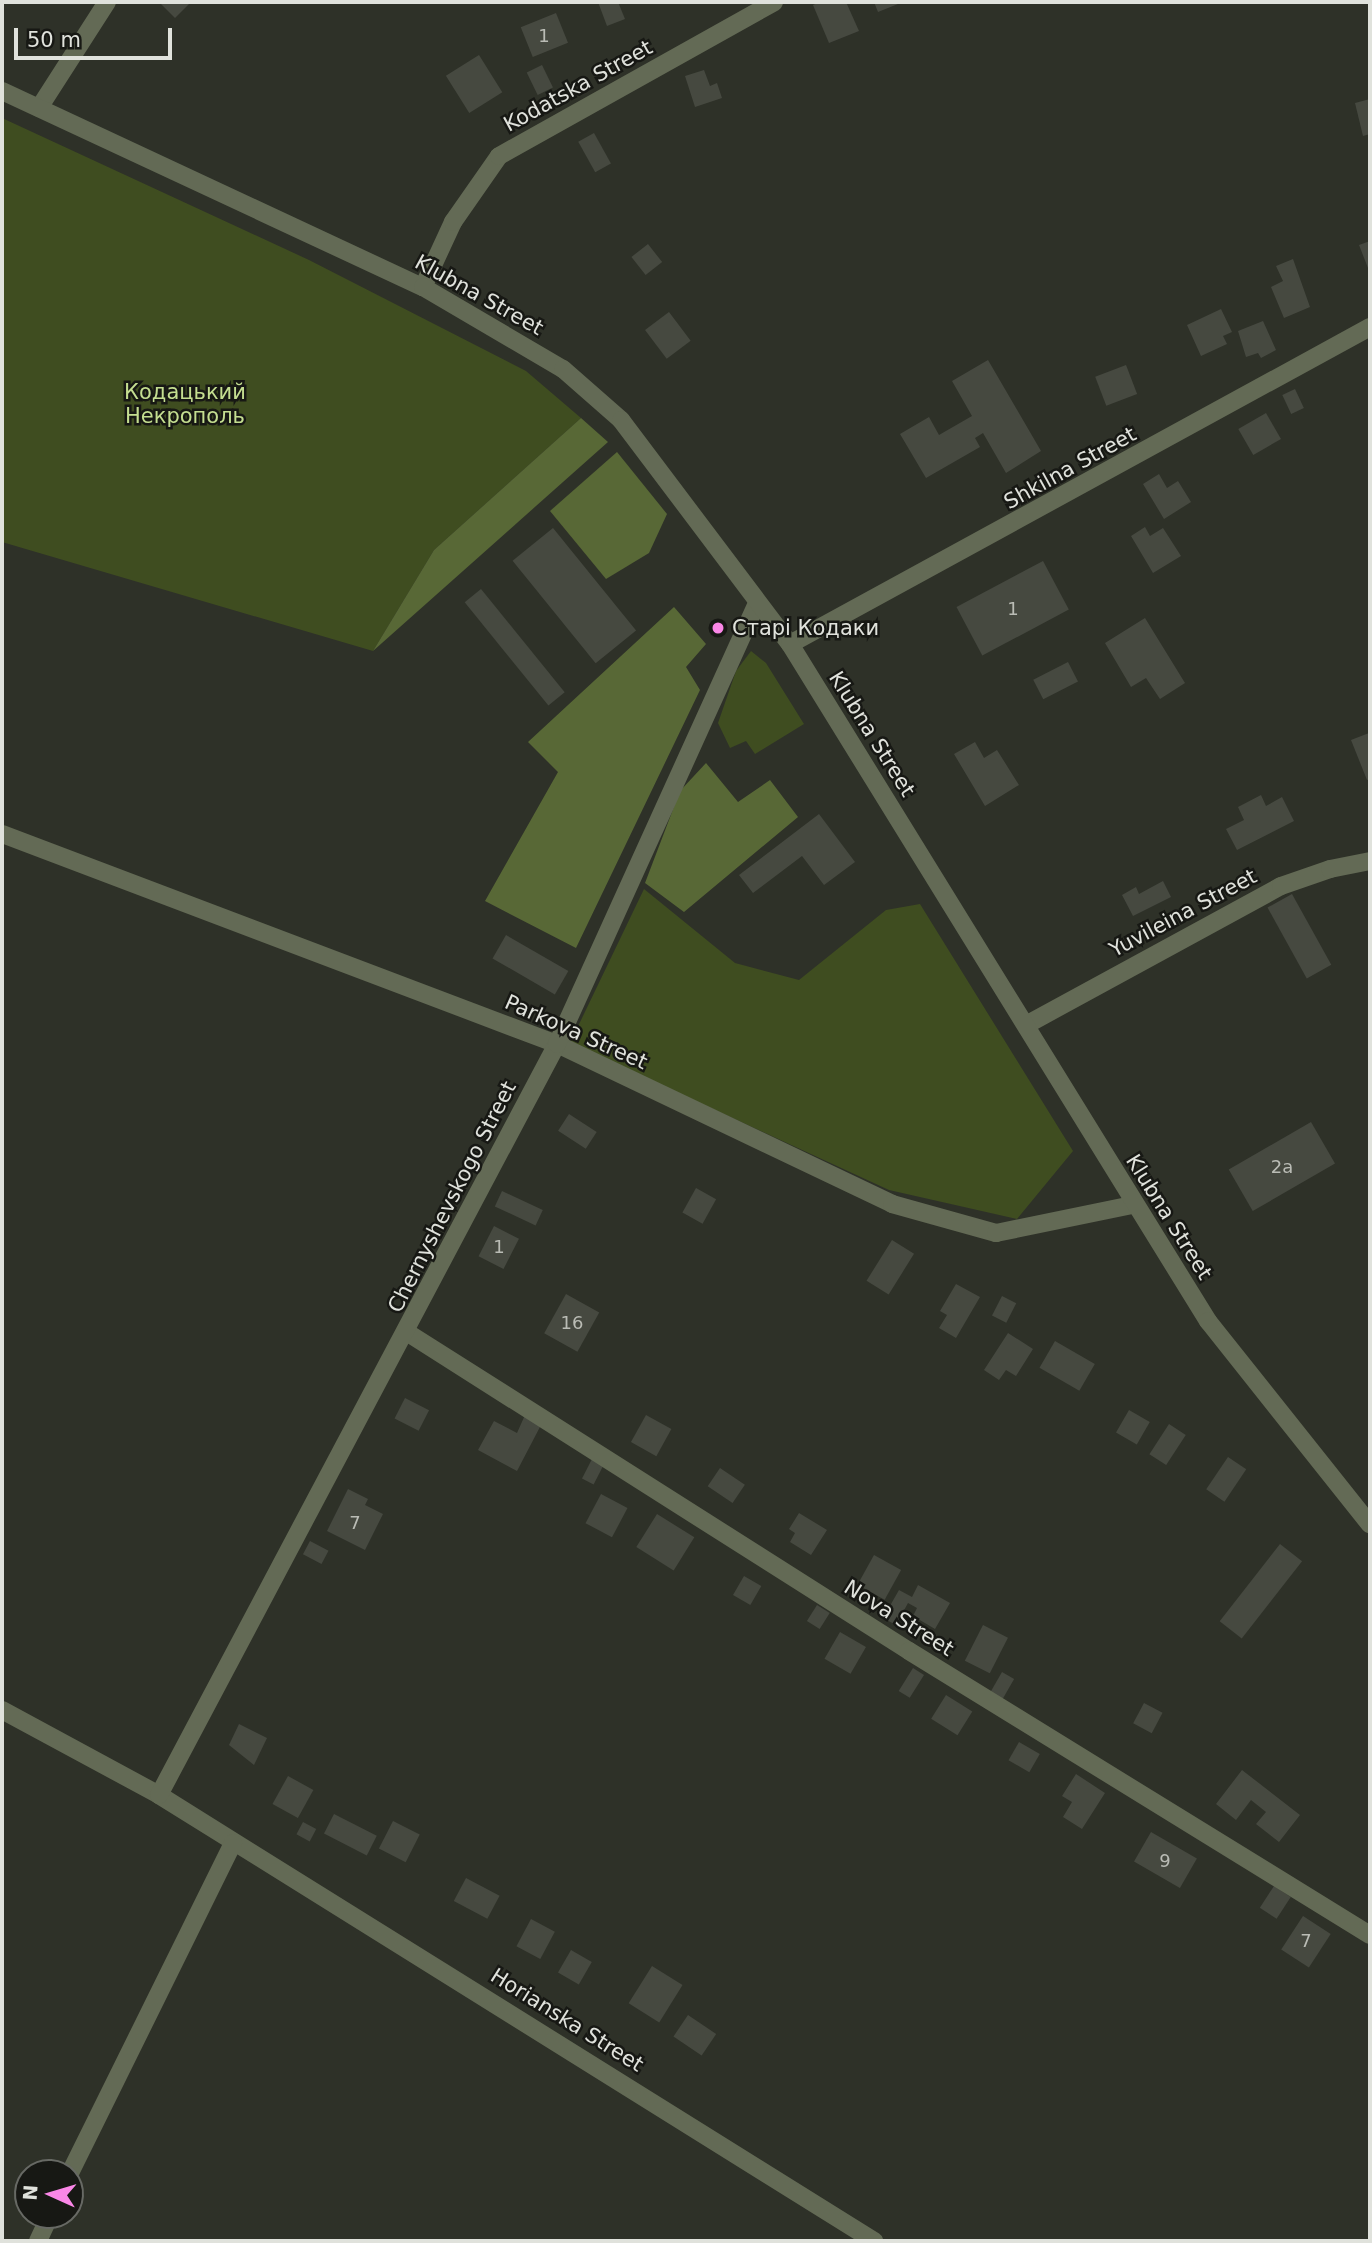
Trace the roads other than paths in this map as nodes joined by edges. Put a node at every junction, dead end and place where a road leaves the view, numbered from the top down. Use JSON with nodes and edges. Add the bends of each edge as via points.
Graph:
{"nodes":[{"id":1,"x":107,"y":2,"type":"edge"},
{"id":2,"x":775,"y":2,"type":"edge"},
{"id":3,"x":2,"y":92,"type":"edge"},
{"id":4,"x":39,"y":108,"type":"junction"},
{"id":5,"x":423,"y":287,"type":"junction"},
{"id":6,"x":1370,"y":327,"type":"edge"},
{"id":7,"x":757,"y":604,"type":"junction"},
{"id":8,"x":790,"y":645,"type":"junction"},
{"id":9,"x":2,"y":834,"type":"edge"},
{"id":10,"x":1370,"y":861,"type":"edge"},
{"id":11,"x":1026,"y":1025,"type":"junction"},
{"id":12,"x":557,"y":1044,"type":"junction"},
{"id":13,"x":1132,"y":1205,"type":"junction"},
{"id":14,"x":408,"y":1333,"type":"junction"},
{"id":15,"x":1370,"y":1525,"type":"edge"},
{"id":16,"x":2,"y":1710,"type":"edge"},
{"id":17,"x":159,"y":1795,"type":"junction"},
{"id":18,"x":233,"y":1843,"type":"junction"},
{"id":19,"x":1370,"y":1935,"type":"edge"},
{"id":20,"x":77,"y":2159,"type":"edge"},
{"id":21,"x":874,"y":2241,"type":"edge"}],
"edges":[{"from":1,"to":4,"type":"street"},
{"from":2,"to":5,"type":"street","name":"Kodatska Street","via":[[499,156],[453,222]]},
{"from":3,"to":4,"type":"street","name":"Klubna Street"},
{"from":4,"to":5,"type":"street","name":"Klubna Street"},
{"from":5,"to":7,"type":"street","name":"Klubna Street","via":[[563,369],[621,420]]},
{"from":6,"to":8,"type":"street","name":"Shkilna Street"},
{"from":7,"to":8,"type":"street","name":"Klubna Street"},
{"from":7,"to":12,"type":"street","name":"Chernyshevskogo Street"},
{"from":8,"to":11,"type":"street","name":"Klubna Street"},
{"from":9,"to":12,"type":"street","name":"Parkova Street"},
{"from":10,"to":11,"type":"street","name":"Yuvileina Street","via":[[1281,886]]},
{"from":11,"to":13,"type":"street","name":"Klubna Street"},
{"from":12,"to":13,"type":"street","name":"Parkova Street","via":[[892,1204],[970,1226],[996,1233]]},
{"from":12,"to":14,"type":"street","name":"Chernyshevskogo Street"},
{"from":13,"to":15,"type":"street","name":"Klubna Street","via":[[1208,1321]]},
{"from":14,"to":17,"type":"street","name":"Chernyshevskogo Street"},
{"from":14,"to":19,"type":"street","name":"Nova Street","via":[[909,1651]]},
{"from":16,"to":17,"type":"street","name":"Horianska Street"},
{"from":17,"to":18,"type":"street","name":"Horianska Street"},
{"from":18,"to":20,"type":"street"},
{"from":18,"to":21,"type":"street","name":"Horianska Street","via":[[511,2011]]}]}
